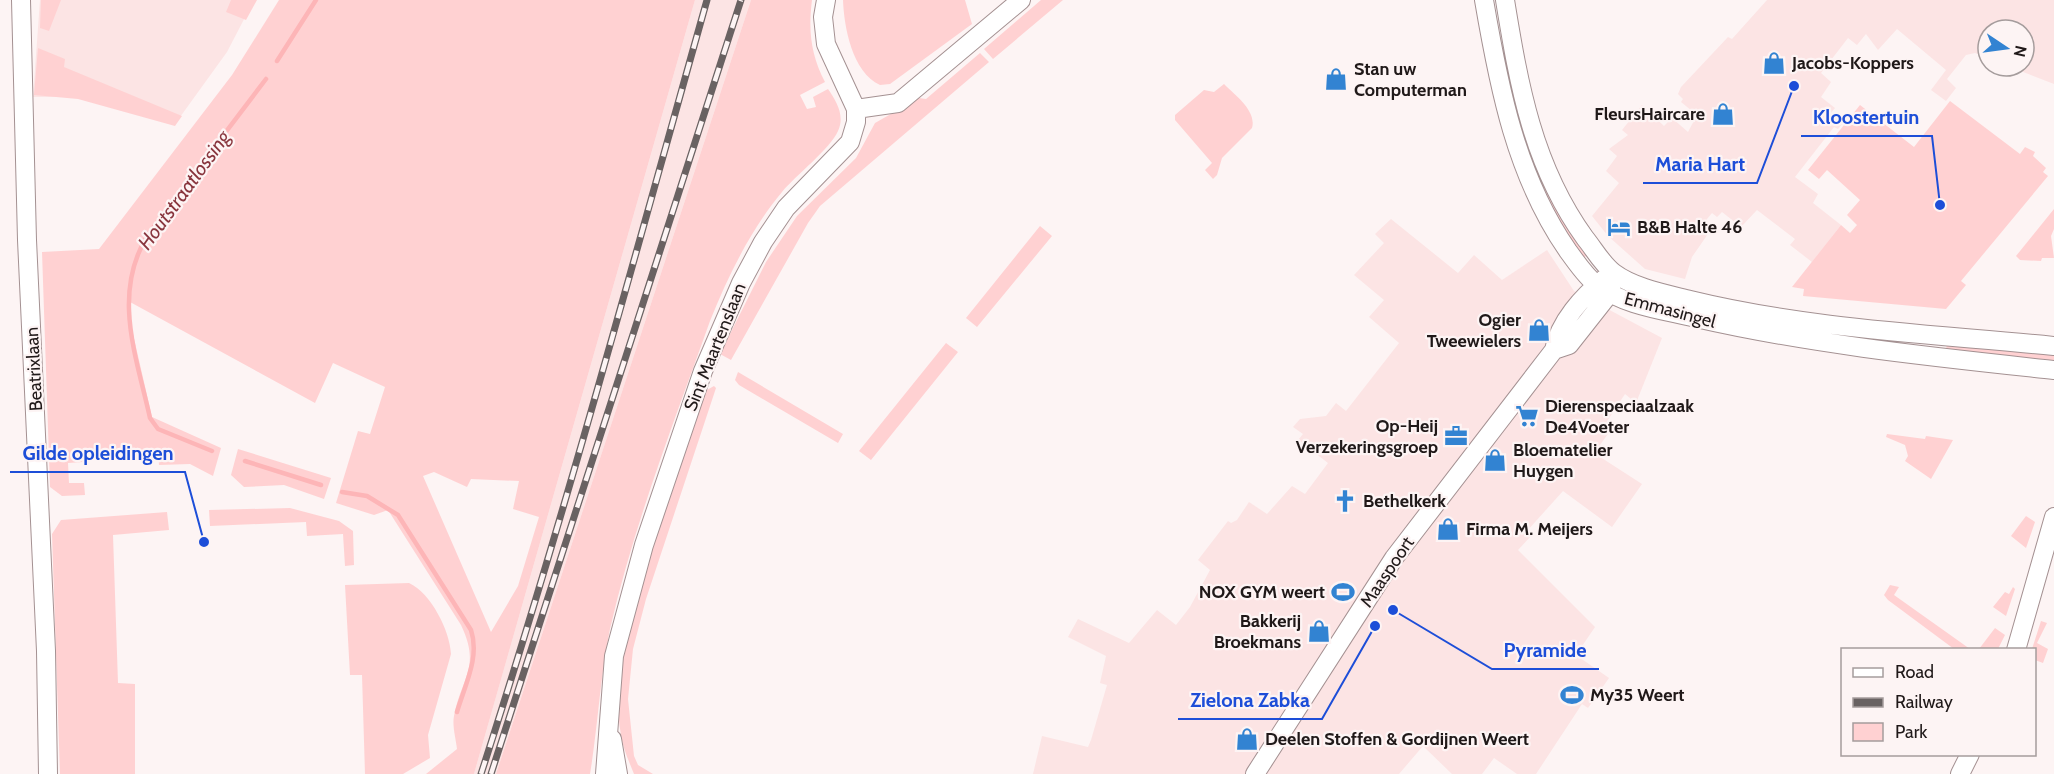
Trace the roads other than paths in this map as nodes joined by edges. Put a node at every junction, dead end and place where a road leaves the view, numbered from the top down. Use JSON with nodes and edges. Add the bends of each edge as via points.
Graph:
{"nodes":[{"id":1,"x":21,"y":0,"type":"edge"},
{"id":2,"x":826,"y":0,"type":"edge"},
{"id":3,"x":1021,"y":0,"type":"edge"},
{"id":4,"x":1484,"y":0,"type":"edge"},
{"id":5,"x":1505,"y":0,"type":"edge"},
{"id":6,"x":856,"y":109,"type":"junction"},
{"id":7,"x":1613,"y":272,"type":"junction"},
{"id":8,"x":1603,"y":289,"type":"junction"},
{"id":9,"x":2054,"y":346,"type":"edge"},
{"id":10,"x":2054,"y":370,"type":"edge"},
{"id":11,"x":2054,"y":517,"type":"edge"},
{"id":12,"x":2017,"y":648,"type":"edge"},
{"id":13,"x":609,"y":729,"type":"junction"},
{"id":14,"x":1969,"y":756,"type":"edge"},
{"id":15,"x":48,"y":774,"type":"edge"},
{"id":16,"x":605,"y":774,"type":"edge"},
{"id":17,"x":618,"y":774,"type":"edge"},
{"id":18,"x":1255,"y":774,"type":"edge"},
{"id":19,"x":1960,"y":774,"type":"edge"}],
"edges":[{"from":1,"to":15,"type":"street","name":"Beatrixlaan"},
{"from":2,"to":6,"type":"street","via":[[826,44]]},
{"from":3,"to":6,"type":"street","via":[[898,103]]},
{"from":4,"to":8,"type":"street","name":"Emmasingel","via":[[1500,90],[1525,169],[1561,240],[1579,266]]},
{"from":5,"to":7,"type":"street","name":"Emmasingel","via":[[1518,76],[1543,165],[1576,225]]},
{"from":6,"to":13,"type":"street","name":"Sint Maartenslaan","via":[[850,142],[786,208],[763,242],[703,371],[644,545],[614,657]]},
{"from":7,"to":8,"type":"street","name":"Maaspoort"},
{"from":7,"to":9,"type":"street","name":"Emmasingel","via":[[1672,296],[1755,314]]},
{"from":8,"to":10,"type":"street","name":"Emmasingel","via":[[1643,306],[1755,330],[1880,351]]},
{"from":8,"to":18,"type":"street","name":"Maaspoort","via":[[1585,296],[1556,335],[1554,350],[1394,558]]},
{"from":11,"to":12,"type":"street"},
{"from":13,"to":16,"type":"street","name":"Sint Maartenslaan"},
{"from":13,"to":17,"type":"street","name":"Sint Maartenslaan"},
{"from":14,"to":19,"type":"street"}]}
